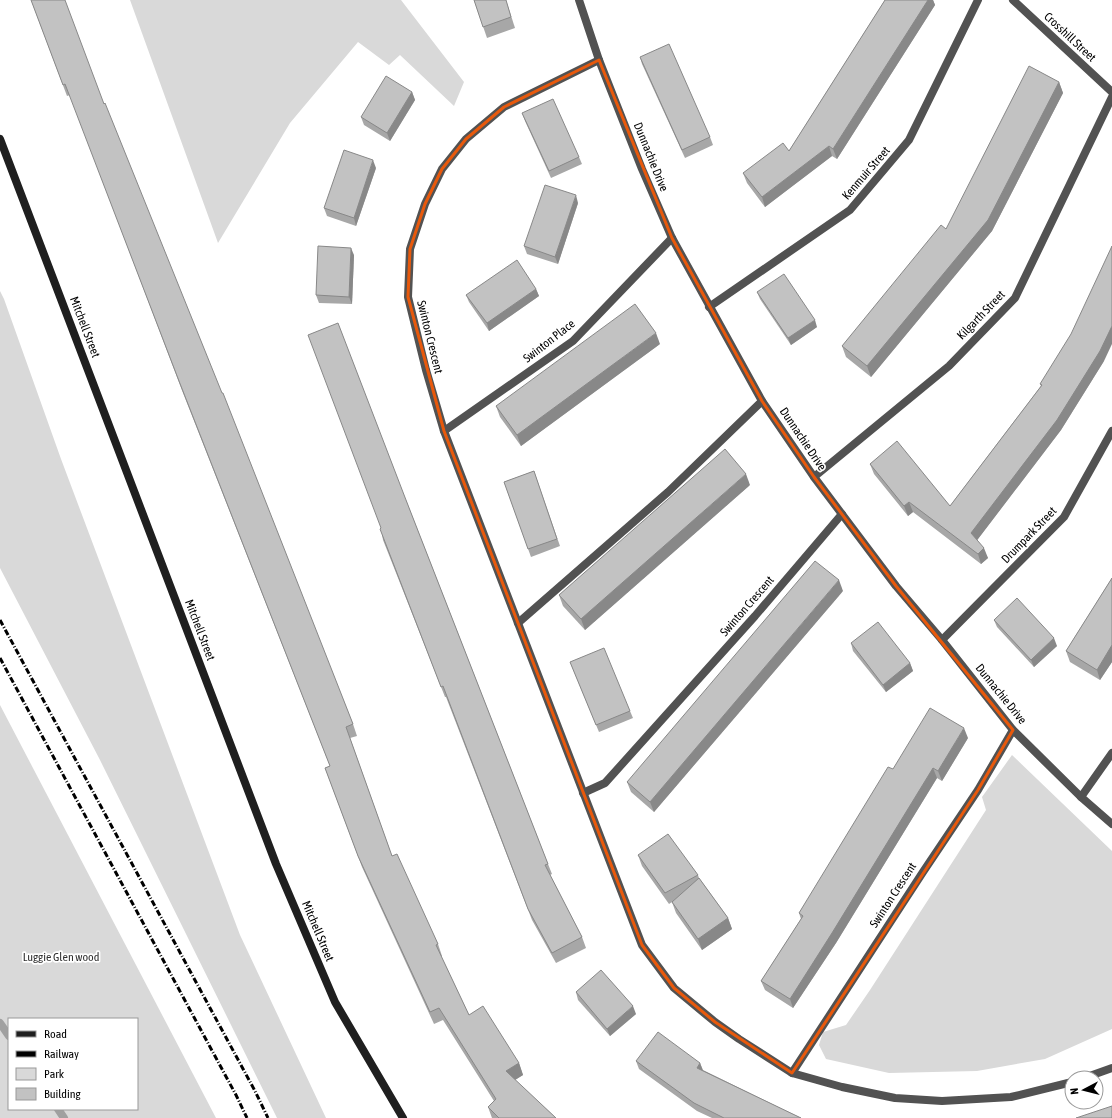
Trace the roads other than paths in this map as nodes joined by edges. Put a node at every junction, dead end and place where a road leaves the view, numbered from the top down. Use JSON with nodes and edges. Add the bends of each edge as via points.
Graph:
{"nodes":[{"id":1,"x":579,"y":0,"type":"edge"},
{"id":2,"x":978,"y":0,"type":"edge"},
{"id":3,"x":1013,"y":0,"type":"edge"},
{"id":4,"x":599,"y":60,"type":"junction"},
{"id":5,"x":1112,"y":92,"type":"edge"},
{"id":6,"x":1112,"y":97,"type":"edge"},
{"id":7,"x":0,"y":139,"type":"edge"},
{"id":8,"x":672,"y":238,"type":"junction"},
{"id":9,"x":709,"y":307,"type":"junction"},
{"id":10,"x":762,"y":401,"type":"junction"},
{"id":11,"x":1112,"y":430,"type":"edge"},
{"id":12,"x":444,"y":431,"type":"junction"},
{"id":13,"x":814,"y":477,"type":"junction"},
{"id":14,"x":842,"y":514,"type":"junction"},
{"id":15,"x":518,"y":623,"type":"junction"},
{"id":16,"x":942,"y":640,"type":"junction"},
{"id":17,"x":1013,"y":730,"type":"junction"},
{"id":18,"x":1112,"y":753,"type":"edge"},
{"id":19,"x":583,"y":793,"type":"junction"},
{"id":20,"x":1081,"y":797,"type":"junction"},
{"id":21,"x":1112,"y":824,"type":"edge"},
{"id":22,"x":792,"y":1073,"type":"junction"},
{"id":23,"x":1064,"y":1084,"type":"edge"},
{"id":24,"x":403,"y":1118,"type":"edge"}],
"edges":[{"from":1,"to":4,"type":"street","name":"Dunnachie Drive"},
{"from":2,"to":9,"type":"street","name":"Kenmuir Street","via":[[909,140],[850,210]]},
{"from":3,"to":5,"type":"street","name":"Crosshill Street"},
{"from":4,"to":8,"type":"street","name":"Dunnachie Drive"},
{"from":4,"to":12,"type":"street","name":"Swinton Crescent","via":[[504,107],[466,139],[442,169],[424,204],[410,249],[408,297]]},
{"from":6,"to":13,"type":"street","name":"Kilgarth Street","via":[[1015,298],[949,366]]},
{"from":7,"to":24,"type":"street","name":"Mitchell Street","via":[[276,864],[335,1002]]},
{"from":8,"to":9,"type":"street","name":"Dunnachie Drive"},
{"from":8,"to":12,"type":"street","name":"Swinton Place","via":[[573,341]]},
{"from":9,"to":10,"type":"street","name":"Dunnachie Drive"},
{"from":10,"to":13,"type":"street","name":"Dunnachie Drive"},
{"from":10,"to":15,"type":"street","via":[[668,492]]},
{"from":11,"to":16,"type":"street","name":"Drumpark Street","via":[[1064,517]]},
{"from":12,"to":15,"type":"street","name":"Swinton Crescent"},
{"from":13,"to":14,"type":"street","name":"Dunnachie Drive"},
{"from":14,"to":16,"type":"street","name":"Dunnachie Drive","via":[[896,586]]},
{"from":14,"to":19,"type":"street","name":"Swinton Crescent","via":[[605,783]]},
{"from":15,"to":19,"type":"street","name":"Swinton Crescent"},
{"from":16,"to":17,"type":"street","name":"Dunnachie Drive"},
{"from":17,"to":20,"type":"street","name":"Dunnachie Drive"},
{"from":17,"to":22,"type":"street","name":"Swinton Crescent","via":[[978,790]]},
{"from":18,"to":20,"type":"street"},
{"from":19,"to":22,"type":"street","name":"Swinton Crescent","via":[[642,945],[665,976],[674,988],[715,1022]]},
{"from":20,"to":21,"type":"street","name":"Dunnachie Drive"},
{"from":22,"to":23,"type":"street","name":"Swinton Crescent","via":[[887,1096],[942,1101],[1011,1097]]}]}
